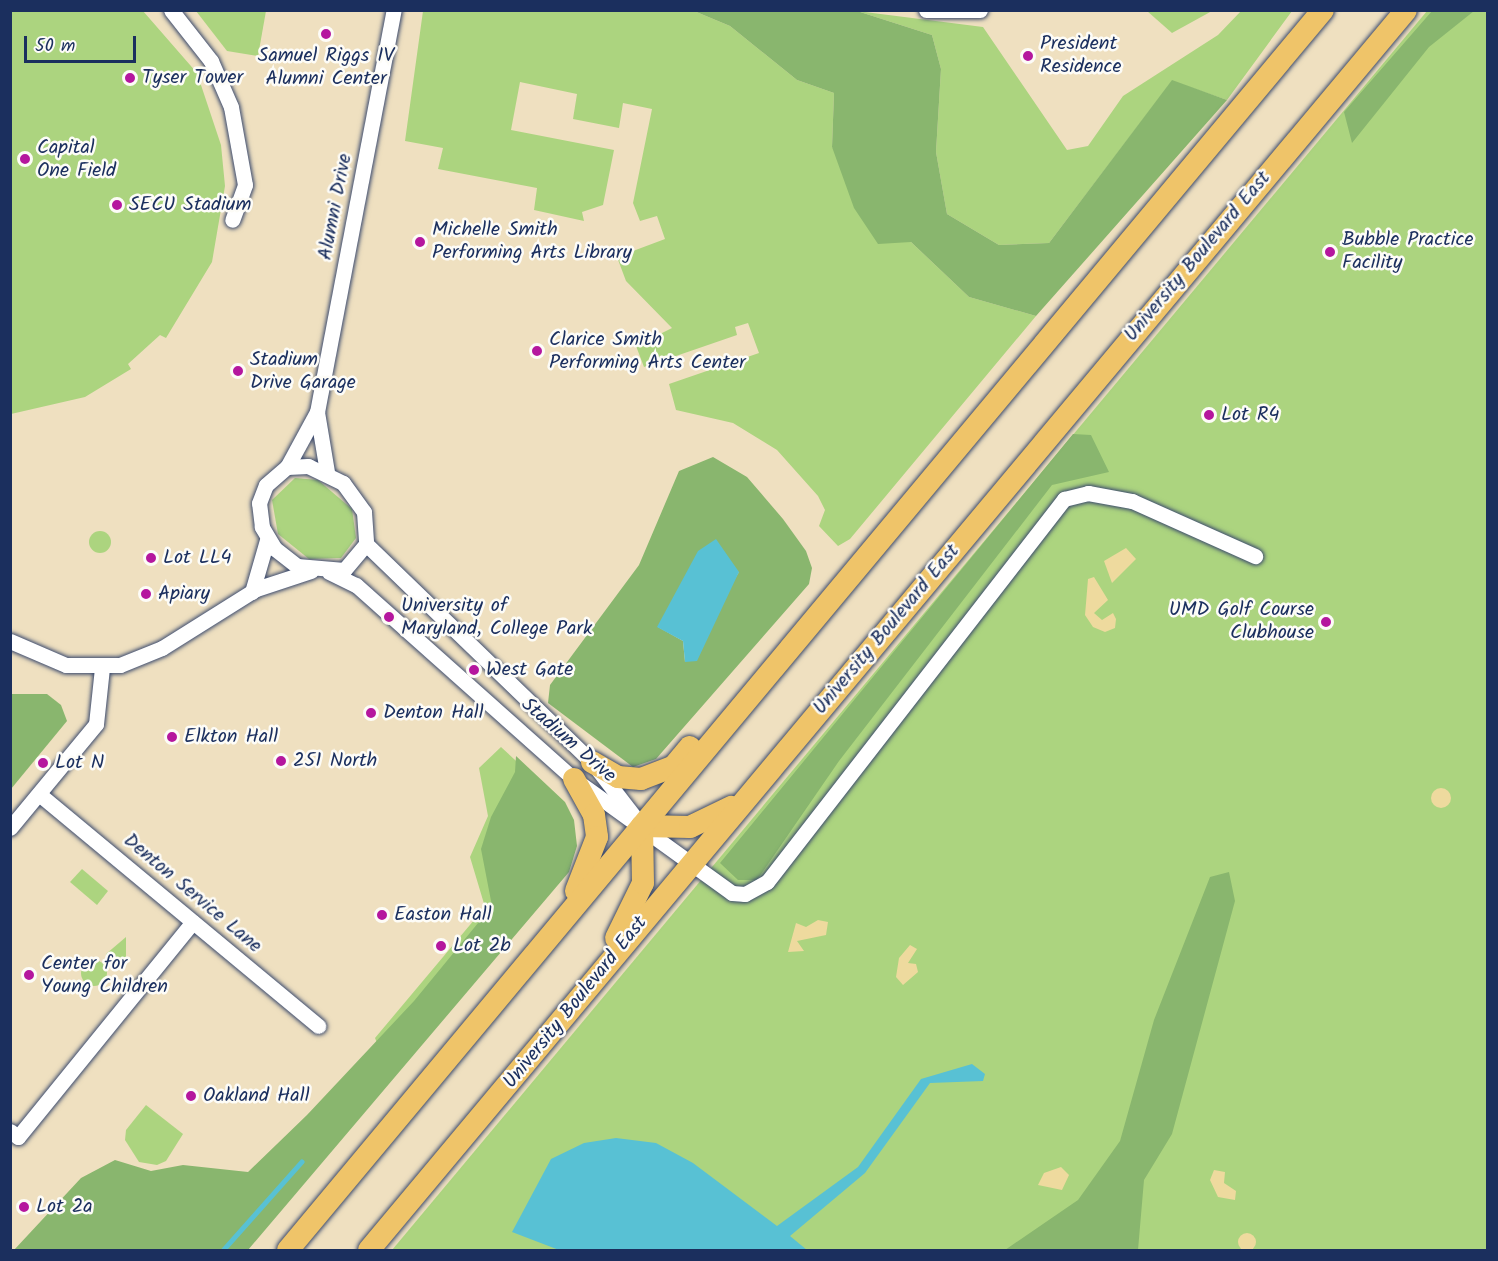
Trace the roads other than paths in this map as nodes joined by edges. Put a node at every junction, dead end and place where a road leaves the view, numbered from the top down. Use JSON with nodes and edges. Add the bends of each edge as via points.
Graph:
{"nodes":[{"id":1,"x":171,"y":10,"type":"edge"},
{"id":2,"x":394,"y":10,"type":"edge"},
{"id":3,"x":926,"y":10,"type":"edge"},
{"id":4,"x":980,"y":10,"type":"edge"},
{"id":5,"x":1323,"y":10,"type":"edge"},
{"id":6,"x":1406,"y":10,"type":"edge"},
{"id":7,"x":232,"y":220,"type":"dead end"},
{"id":8,"x":317,"y":412,"type":"junction"},
{"id":9,"x":287,"y":467,"type":"junction"},
{"id":10,"x":327,"y":472,"type":"junction"},
{"id":11,"x":267,"y":540,"type":"junction"},
{"id":12,"x":366,"y":544,"type":"junction"},
{"id":13,"x":1255,"y":556,"type":"dead end"},
{"id":14,"x":322,"y":571,"type":"junction"},
{"id":15,"x":252,"y":592,"type":"junction"},
{"id":16,"x":10,"y":641,"type":"edge"},
{"id":17,"x":776,"y":663,"type":"junction"},
{"id":18,"x":102,"y":668,"type":"junction"},
{"id":19,"x":592,"y":762,"type":"junction"},
{"id":20,"x":574,"y":779,"type":"junction"},
{"id":21,"x":760,"y":780,"type":"junction"},
{"id":22,"x":39,"y":794,"type":"junction"},
{"id":23,"x":642,"y":826,"type":"junction"},
{"id":24,"x":10,"y":828,"type":"edge"},
{"id":25,"x":690,"y":864,"type":"junction"},
{"id":26,"x":193,"y":922,"type":"junction"},
{"id":27,"x":551,"y":933,"type":"junction"},
{"id":28,"x":591,"y":988,"type":"junction"},
{"id":29,"x":318,"y":1026,"type":"dead end"},
{"id":30,"x":10,"y":1131,"type":"edge"},
{"id":31,"x":288,"y":1251,"type":"edge"},
{"id":32,"x":369,"y":1251,"type":"edge"}],
"edges":[{"from":1,"to":7,"type":"street","via":[[201,46],[228,97],[245,185]]},
{"from":2,"to":8,"type":"street","name":"Alumni Drive"},
{"from":3,"to":4,"type":"street"},
{"from":5,"to":17,"type":"main road"},
{"from":6,"to":21,"type":"main road","name":"University Boulevard East"},
{"from":8,"to":9,"type":"street"},
{"from":8,"to":10,"type":"street"},
{"from":9,"to":10,"type":"street"},
{"from":9,"to":11,"type":"street","via":[[261,496],[259,519]]},
{"from":10,"to":12,"type":"street","via":[[361,506]]},
{"from":11,"to":14,"type":"street","via":[[289,561]]},
{"from":11,"to":15,"type":"street"},
{"from":12,"to":14,"type":"street","via":[[349,567]]},
{"from":12,"to":19,"type":"street","name":"Stadium Drive"},
{"from":13,"to":25,"type":"street","via":[[1132,501],[1088,493],[1064,499],[767,882],[746,894],[732,893]]},
{"from":14,"to":15,"type":"street"},
{"from":14,"to":20,"type":"street","name":"Stadium Drive","via":[[356,585]]},
{"from":15,"to":18,"type":"street","via":[[162,648]]},
{"from":16,"to":18,"type":"street","via":[[48,660]]},
{"from":17,"to":19,"type":"main road","via":[[747,680],[673,767],[627,779]]},
{"from":17,"to":23,"type":"main road"},
{"from":18,"to":22,"type":"street","via":[[96,724]]},
{"from":19,"to":23,"type":"street","name":"Stadium Drive"},
{"from":20,"to":23,"type":"street","name":"Stadium Drive"},
{"from":20,"to":27,"type":"main road","via":[[594,815],[597,842]]},
{"from":21,"to":23,"type":"main road","via":[[730,808],[698,825]]},
{"from":21,"to":25,"type":"main road","name":"University Boulevard East"},
{"from":22,"to":24,"type":"street"},
{"from":22,"to":26,"type":"street","name":"Denton Service Lane"},
{"from":23,"to":25,"type":"street"},
{"from":23,"to":27,"type":"main road"},
{"from":23,"to":28,"type":"main road","via":[[645,871],[640,894]]},
{"from":25,"to":28,"type":"main road","name":"University Boulevard East"},
{"from":26,"to":29,"type":"street","name":"Denton Service Lane"},
{"from":26,"to":30,"type":"street","via":[[18,1137]]},
{"from":27,"to":31,"type":"main road"},
{"from":28,"to":32,"type":"main road","name":"University Boulevard East"}]}
